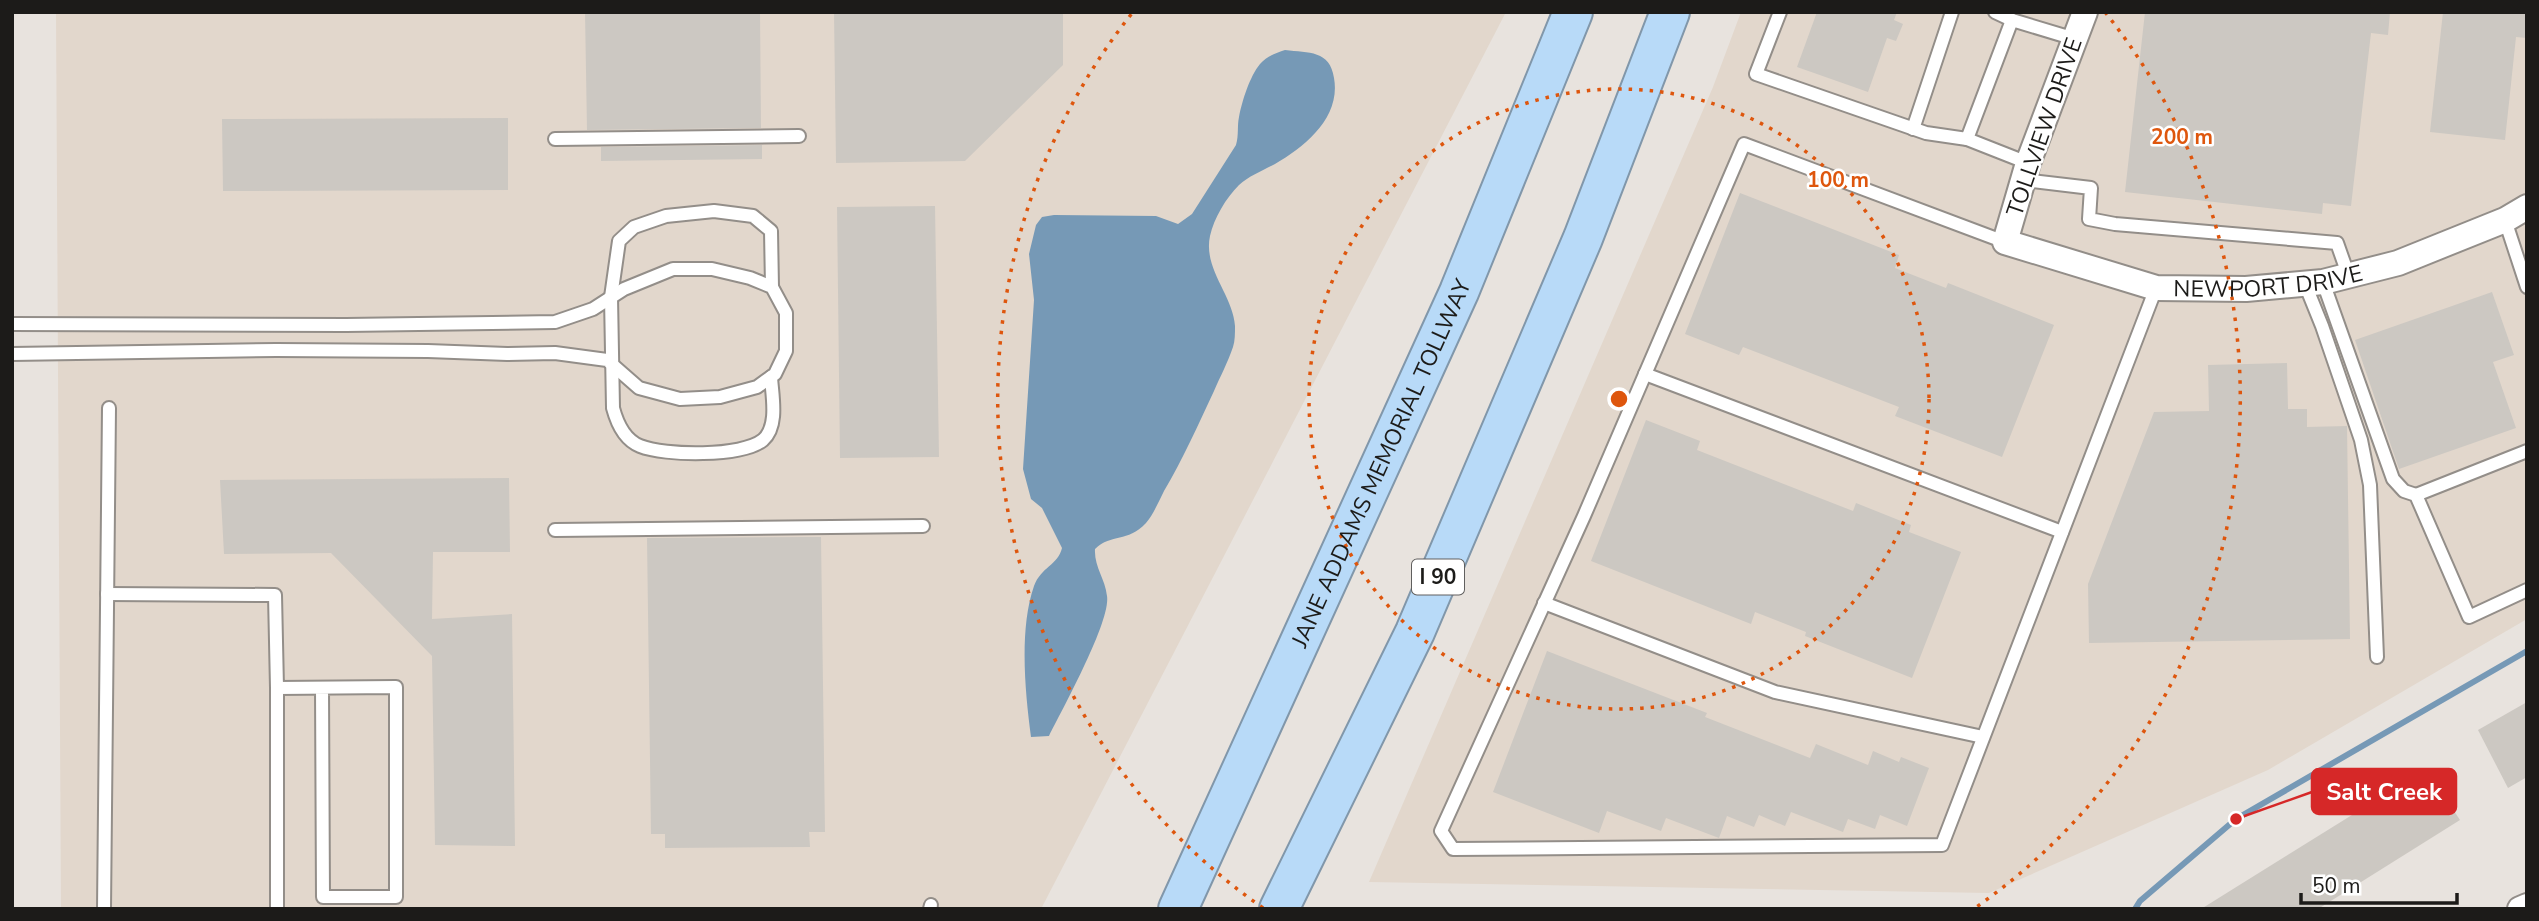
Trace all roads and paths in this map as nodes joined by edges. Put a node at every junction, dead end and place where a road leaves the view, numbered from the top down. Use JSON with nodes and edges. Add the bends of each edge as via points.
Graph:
{"nodes":[{"id":1,"x":1573,"y":12,"type":"edge"},
{"id":2,"x":1670,"y":12,"type":"edge"},
{"id":3,"x":1780,"y":12,"type":"edge"},
{"id":4,"x":1952,"y":12,"type":"edge"},
{"id":5,"x":1995,"y":12,"type":"edge"},
{"id":6,"x":2085,"y":12,"type":"edge"},
{"id":7,"x":2012,"y":20,"type":"junction"},
{"id":8,"x":2075,"y":39,"type":"junction"},
{"id":9,"x":1913,"y":129,"type":"junction"},
{"id":10,"x":799,"y":136,"type":"dead end"},
{"id":11,"x":555,"y":139,"type":"dead end"},
{"id":12,"x":1968,"y":139,"type":"junction"},
{"id":13,"x":2026,"y":172,"type":"junction"},
{"id":14,"x":2527,"y":206,"type":"edge"},
{"id":15,"x":2505,"y":220,"type":"junction"},
{"id":16,"x":2005,"y":242,"type":"junction"},
{"id":17,"x":2349,"y":277,"type":"junction"},
{"id":18,"x":2314,"y":283,"type":"junction"},
{"id":19,"x":772,"y":287,"type":"junction"},
{"id":20,"x":2527,"y":287,"type":"edge"},
{"id":21,"x":2155,"y":288,"type":"junction"},
{"id":22,"x":611,"y":296,"type":"junction"},
{"id":23,"x":12,"y":324,"type":"edge"},
{"id":24,"x":12,"y":354,"type":"edge"},
{"id":25,"x":612,"y":364,"type":"junction"},
{"id":26,"x":1645,"y":374,"type":"junction"},
{"id":27,"x":771,"y":377,"type":"junction"},
{"id":28,"x":109,"y":408,"type":"dead end"},
{"id":29,"x":2527,"y":451,"type":"edge"},
{"id":30,"x":2416,"y":495,"type":"junction"},
{"id":31,"x":923,"y":526,"type":"dead end"},
{"id":32,"x":555,"y":530,"type":"dead end"},
{"id":33,"x":2062,"y":531,"type":"junction"},
{"id":34,"x":2527,"y":590,"type":"edge"},
{"id":35,"x":107,"y":594,"type":"junction"},
{"id":36,"x":1544,"y":603,"type":"junction"},
{"id":37,"x":2377,"y":657,"type":"dead end"},
{"id":38,"x":277,"y":688,"type":"junction"},
{"id":39,"x":323,"y":688,"type":"junction"},
{"id":40,"x":1983,"y":737,"type":"junction"},
{"id":41,"x":2527,"y":906,"type":"edge"},
{"id":42,"x":104,"y":909,"type":"edge"},
{"id":43,"x":277,"y":909,"type":"edge"},
{"id":44,"x":1178,"y":909,"type":"edge"},
{"id":45,"x":1279,"y":909,"type":"edge"},
{"id":46,"x":2520,"y":909,"type":"edge"}],
"edges":[{"from":1,"to":44,"type":"highway","name":"JANE ADDAMS MEMORIAL TOLLWAY","via":[[1459,292]]},
{"from":2,"to":45,"type":"highway","number":"I 90","via":[[1583,239],[1415,632]]},
{"from":3,"to":9,"type":"lane","via":[[1756,74]]},
{"from":4,"to":9,"type":"lane"},
{"from":5,"to":7,"type":"lane"},
{"from":6,"to":8,"type":"street","name":"TOLLVIEW DRIVE"},
{"from":7,"to":8,"type":"lane"},
{"from":7,"to":12,"type":"lane"},
{"from":8,"to":13,"type":"street","name":"TOLLVIEW DRIVE"},
{"from":9,"to":12,"type":"lane"},
{"from":10,"to":11,"type":"lane"},
{"from":12,"to":13,"type":"lane"},
{"from":13,"to":16,"type":"street","name":"TOLLVIEW DRIVE"},
{"from":13,"to":17,"type":"lane","via":[[2091,188],[2090,219],[2337,243]]},
{"from":14,"to":15,"type":"street","name":"NEWPORT DRIVE"},
{"from":15,"to":17,"type":"street","name":"NEWPORT DRIVE","via":[[2398,263]]},
{"from":15,"to":20,"type":"lane"},
{"from":16,"to":21,"type":"street","name":"NEWPORT DRIVE"},
{"from":16,"to":26,"type":"lane","via":[[1744,144]]},
{"from":17,"to":18,"type":"street","name":"NEWPORT DRIVE"},
{"from":18,"to":21,"type":"street","name":"NEWPORT DRIVE","via":[[2246,289]]},
{"from":18,"to":30,"type":"lane","via":[[2393,479],[2404,491]]},
{"from":18,"to":37,"type":"lane","via":[[2322,326],[2361,440],[2370,485]]},
{"from":19,"to":22,"type":"lane","via":[[712,269],[673,269]]},
{"from":19,"to":22,"type":"lane","via":[[771,231],[753,216],[714,211],[666,216],[634,227],[619,241]]},
{"from":19,"to":27,"type":"lane","via":[[786,313],[786,351]]},
{"from":21,"to":33,"type":"lane"},
{"from":22,"to":23,"type":"lane","via":[[593,309],[555,322]]},
{"from":22,"to":25,"type":"lane"},
{"from":24,"to":25,"type":"lane","via":[[276,350],[555,353]]},
{"from":25,"to":27,"type":"lane","via":[[639,388],[680,399],[720,397],[757,387]]},
{"from":25,"to":27,"type":"lane","via":[[617,425],[638,446],[668,453],[731,452],[763,440],[773,424]]},
{"from":26,"to":33,"type":"lane"},
{"from":26,"to":36,"type":"lane"},
{"from":28,"to":35,"type":"lane"},
{"from":29,"to":30,"type":"lane"},
{"from":30,"to":34,"type":"lane","via":[[2469,617]]},
{"from":31,"to":32,"type":"lane"},
{"from":33,"to":40,"type":"lane"},
{"from":35,"to":38,"type":"lane","via":[[275,595]]},
{"from":35,"to":42,"type":"lane"},
{"from":36,"to":40,"type":"lane","via":[[1775,692]]},
{"from":36,"to":40,"type":"lane","via":[[1441,831],[1453,849],[1942,845]]},
{"from":38,"to":39,"type":"lane"},
{"from":38,"to":43,"type":"lane"},
{"from":39,"to":39,"type":"lane","via":[[396,687],[396,897],[323,897]]},
{"from":41,"to":46,"type":"street"}]}
